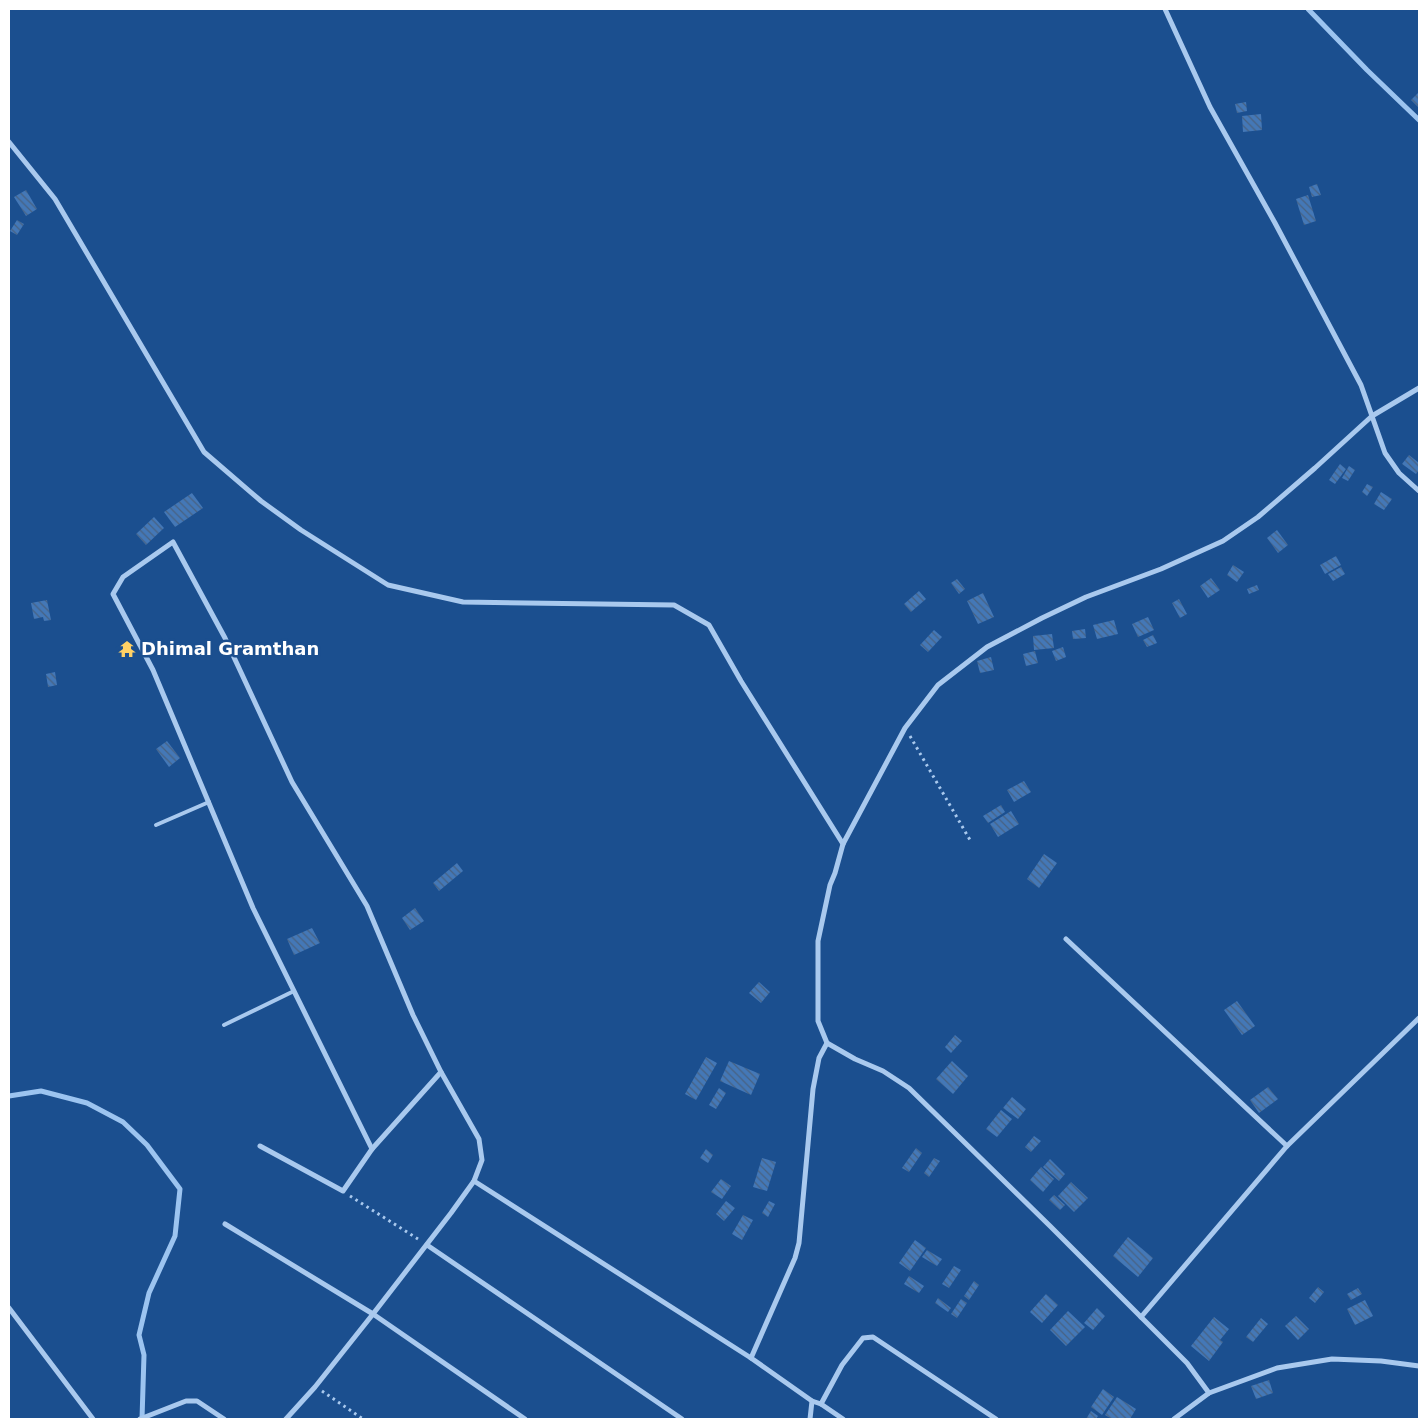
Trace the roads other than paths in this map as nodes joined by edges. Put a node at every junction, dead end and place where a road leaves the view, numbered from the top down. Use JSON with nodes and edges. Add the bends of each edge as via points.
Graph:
{"nodes":[{"id":1,"x":1165,"y":9,"type":"edge"},
{"id":2,"x":9,"y":142,"type":"edge"},
{"id":3,"x":1419,"y":388,"type":"edge"},
{"id":4,"x":1372,"y":416,"type":"junction"},
{"id":5,"x":1419,"y":491,"type":"edge"},
{"id":6,"x":209,"y":802,"type":"junction"},
{"id":7,"x":156,"y":825,"type":"dead end"},
{"id":8,"x":843,"y":844,"type":"junction"},
{"id":9,"x":1066,"y":939,"type":"dead end"},
{"id":10,"x":294,"y":991,"type":"junction"},
{"id":11,"x":1419,"y":1018,"type":"edge"},
{"id":12,"x":224,"y":1024,"type":"dead end"},
{"id":13,"x":828,"y":1043,"type":"junction"},
{"id":14,"x":441,"y":1072,"type":"junction"},
{"id":15,"x":260,"y":1146,"type":"dead end"},
{"id":16,"x":1287,"y":1146,"type":"junction"},
{"id":17,"x":372,"y":1148,"type":"junction"},
{"id":18,"x":474,"y":1181,"type":"junction"},
{"id":19,"x":225,"y":1224,"type":"dead end"},
{"id":20,"x":427,"y":1245,"type":"junction"},
{"id":21,"x":9,"y":1308,"type":"edge"},
{"id":22,"x":373,"y":1314,"type":"junction"},
{"id":23,"x":1141,"y":1317,"type":"junction"},
{"id":24,"x":751,"y":1358,"type":"junction"},
{"id":25,"x":1419,"y":1366,"type":"edge"},
{"id":26,"x":1209,"y":1392,"type":"junction"},
{"id":27,"x":812,"y":1401,"type":"junction"},
{"id":28,"x":821,"y":1404,"type":"junction"},
{"id":29,"x":94,"y":1419,"type":"edge"},
{"id":30,"x":140,"y":1419,"type":"edge"},
{"id":31,"x":224,"y":1419,"type":"edge"},
{"id":32,"x":286,"y":1419,"type":"edge"},
{"id":33,"x":525,"y":1419,"type":"edge"},
{"id":34,"x":682,"y":1419,"type":"edge"},
{"id":35,"x":810,"y":1419,"type":"edge"},
{"id":36,"x":843,"y":1419,"type":"edge"},
{"id":37,"x":996,"y":1419,"type":"edge"},
{"id":38,"x":1174,"y":1419,"type":"edge"}],
"edges":[{"from":1,"to":4,"type":"street","via":[[1210,107],[1361,385]]},
{"from":2,"to":8,"type":"street","via":[[55,199],[204,452],[262,501],[301,530],[388,584],[463,602],[674,605],[709,625]]},
{"from":3,"to":4,"type":"street"},
{"from":4,"to":5,"type":"street","via":[[1385,453],[1399,473]]},
{"from":4,"to":8,"type":"street","via":[[1258,517],[1223,541],[1042,618],[987,647],[938,685],[905,728]]},
{"from":6,"to":7,"type":"lane"},
{"from":6,"to":10,"type":"street","via":[[253,908]]},
{"from":6,"to":14,"type":"street","via":[[153,670],[113,594],[123,577],[172,542],[225,638],[292,782],[367,906]]},
{"from":8,"to":13,"type":"street","via":[[818,940],[818,1021]]},
{"from":9,"to":16,"type":"street"},
{"from":10,"to":12,"type":"lane"},
{"from":10,"to":17,"type":"street"},
{"from":11,"to":16,"type":"street"},
{"from":13,"to":23,"type":"street","via":[[909,1088]]},
{"from":13,"to":24,"type":"street","via":[[819,1058],[813,1089],[799,1242]]},
{"from":14,"to":17,"type":"street"},
{"from":14,"to":18,"type":"street","via":[[479,1139],[482,1160]]},
{"from":15,"to":17,"type":"street","via":[[343,1191]]},
{"from":16,"to":23,"type":"street"},
{"from":18,"to":20,"type":"street"},
{"from":18,"to":24,"type":"street"},
{"from":19,"to":22,"type":"street"},
{"from":20,"to":22,"type":"street"},
{"from":20,"to":34,"type":"street"},
{"from":21,"to":29,"type":"street"},
{"from":22,"to":32,"type":"street"},
{"from":22,"to":33,"type":"street"},
{"from":23,"to":26,"type":"street","via":[[1187,1363]]},
{"from":24,"to":27,"type":"street"},
{"from":25,"to":26,"type":"street","via":[[1332,1359],[1277,1368]]},
{"from":26,"to":38,"type":"street"},
{"from":27,"to":28,"type":"street"},
{"from":27,"to":35,"type":"street"},
{"from":28,"to":36,"type":"street"},
{"from":28,"to":37,"type":"street","via":[[842,1365],[862,1338],[873,1337]]},
{"from":30,"to":31,"type":"street","via":[[186,1401],[197,1401]]}]}
